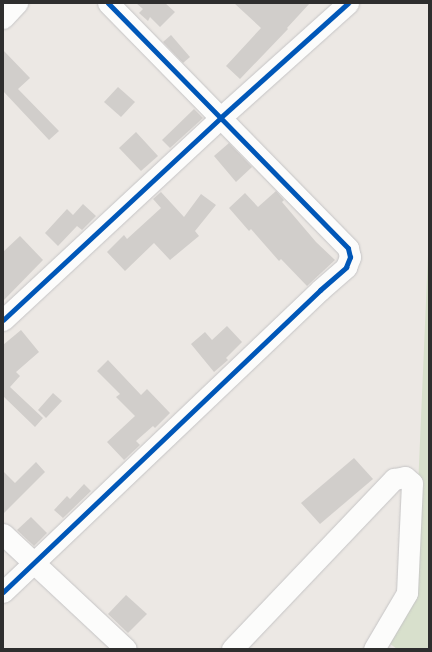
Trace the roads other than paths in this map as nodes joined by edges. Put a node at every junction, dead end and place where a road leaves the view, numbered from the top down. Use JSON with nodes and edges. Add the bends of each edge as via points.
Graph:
{"nodes":[{"id":1,"x":17,"y":3,"type":"edge"},
{"id":2,"x":108,"y":3,"type":"edge"},
{"id":3,"x":348,"y":3,"type":"edge"},
{"id":4,"x":3,"y":18,"type":"edge"},
{"id":5,"x":220,"y":118,"type":"junction"},
{"id":6,"x":3,"y":320,"type":"edge"},
{"id":7,"x":3,"y":534,"type":"edge"},
{"id":8,"x":33,"y":562,"type":"junction"},
{"id":9,"x":3,"y":592,"type":"edge"},
{"id":10,"x":377,"y":648,"type":"edge"},
{"id":11,"x":126,"y":649,"type":"edge"},
{"id":12,"x":232,"y":649,"type":"edge"}],
"edges":[{"from":1,"to":4,"type":"street"},
{"from":2,"to":5,"type":"street"},
{"from":3,"to":5,"type":"street"},
{"from":5,"to":6,"type":"street"},
{"from":5,"to":8,"type":"street","via":[[348,248],[350,257],[346,267]]},
{"from":7,"to":8,"type":"street"},
{"from":8,"to":9,"type":"street"},
{"from":8,"to":11,"type":"street"},
{"from":10,"to":12,"type":"street","via":[[407,593],[412,482],[405,476],[394,479]]}]}
